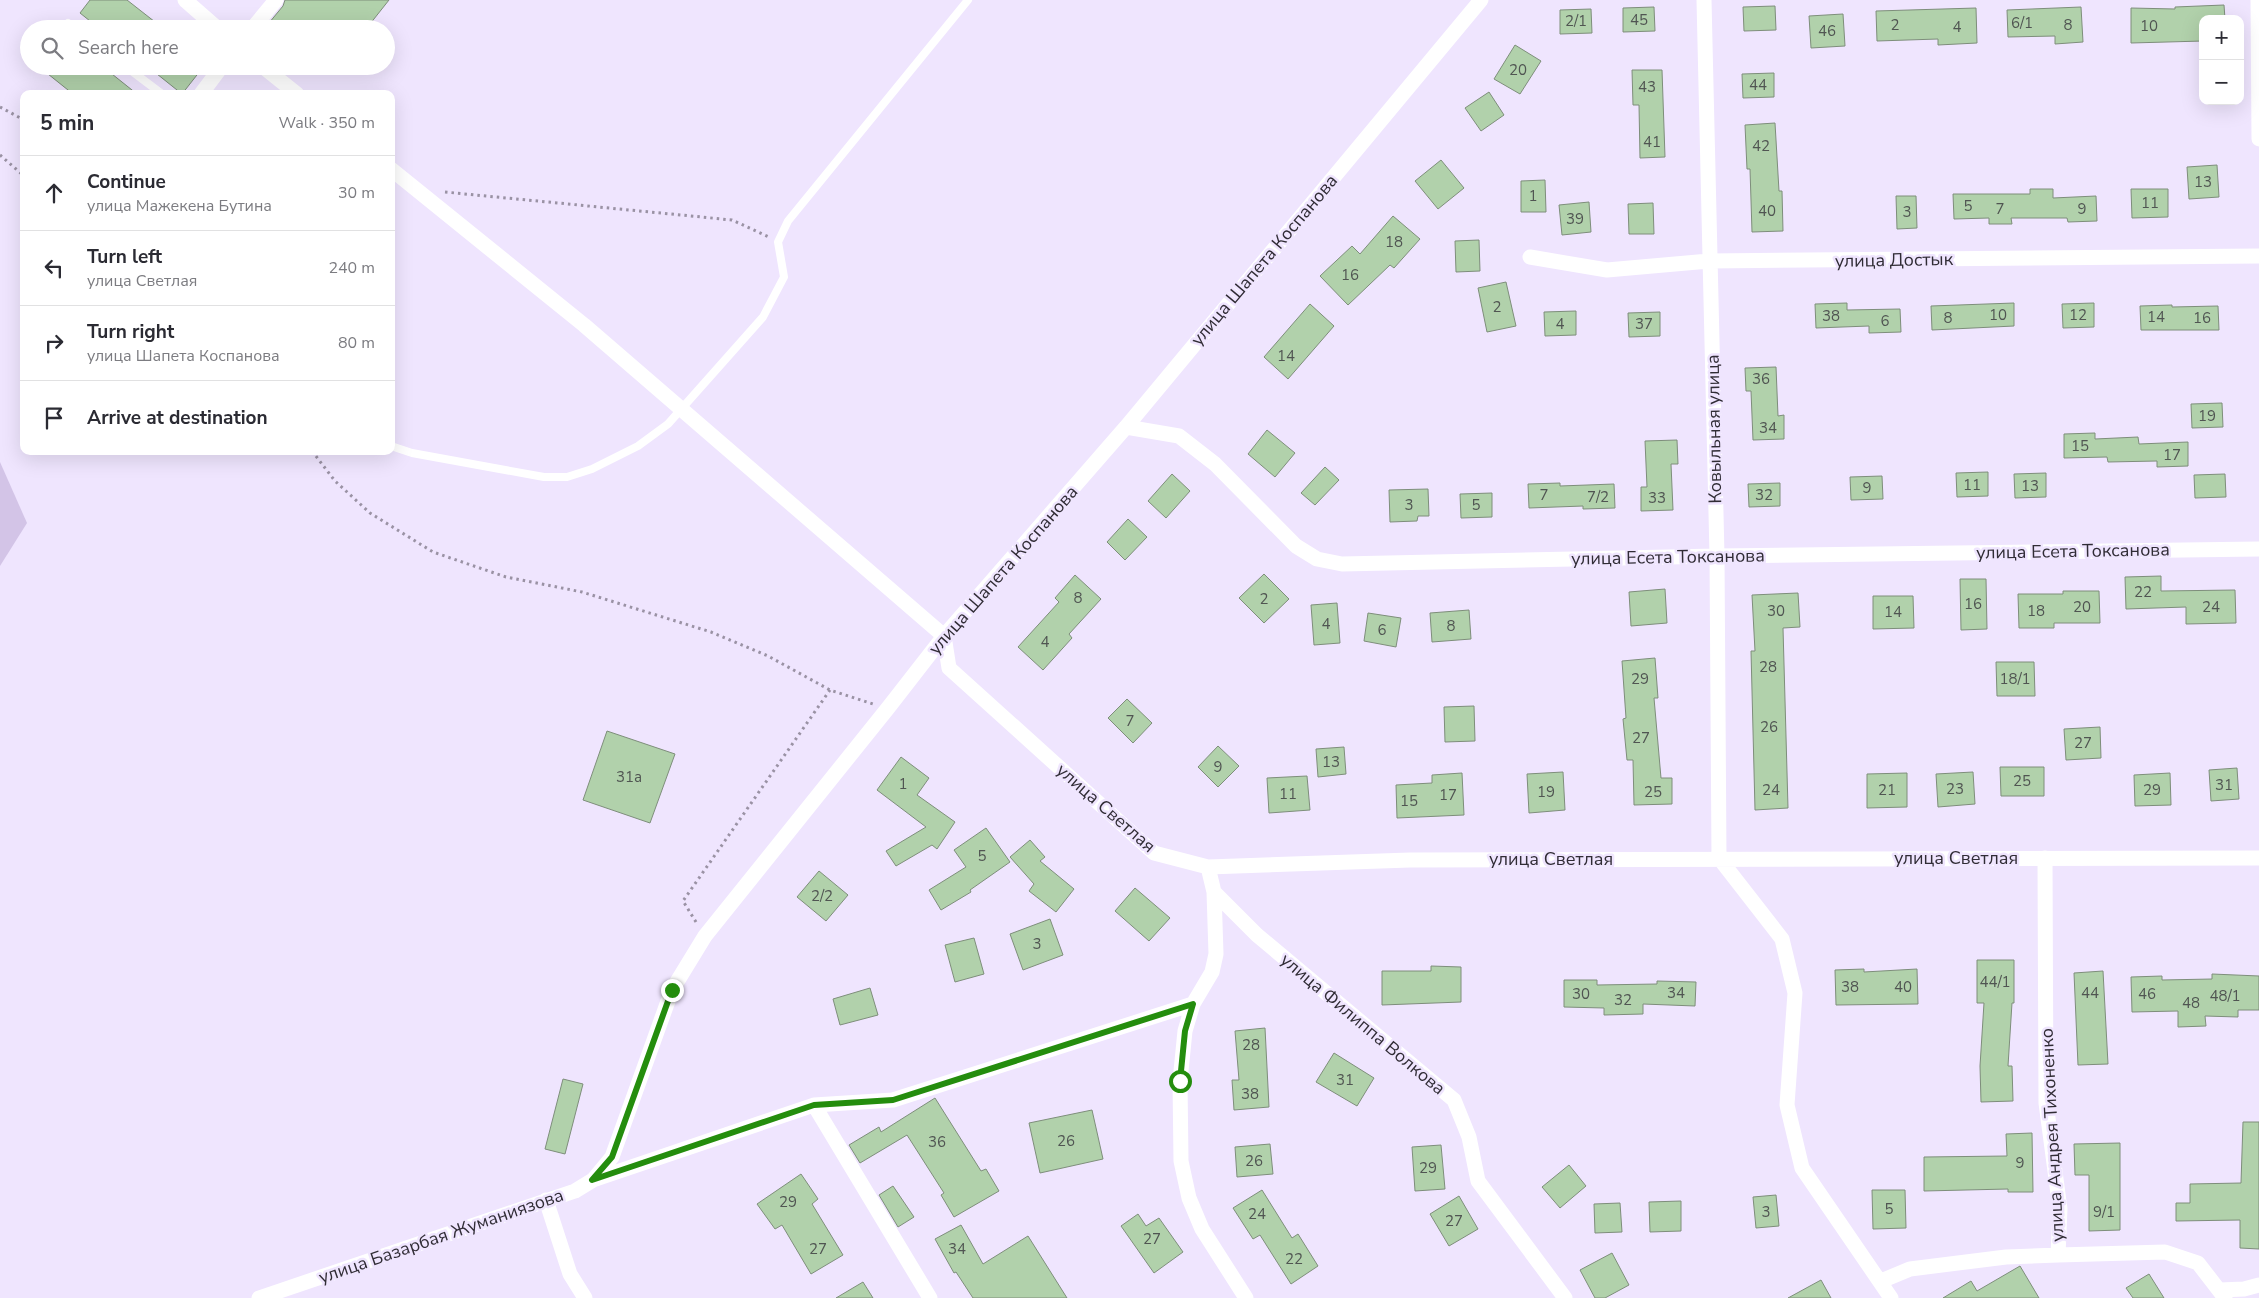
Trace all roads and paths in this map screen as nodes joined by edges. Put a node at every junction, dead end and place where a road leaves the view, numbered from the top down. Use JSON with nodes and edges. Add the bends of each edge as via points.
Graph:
{"nodes":[{"id":1,"x":185,"y":0,"type":"edge"},
{"id":2,"x":276,"y":0,"type":"edge"},
{"id":3,"x":968,"y":0,"type":"edge"},
{"id":4,"x":1480,"y":0,"type":"edge"},
{"id":5,"x":1704,"y":0,"type":"edge"},
{"id":6,"x":2258,"y":0,"type":"edge"},
{"id":7,"x":208,"y":20,"type":"edge"},
{"id":8,"x":259,"y":20,"type":"edge"},
{"id":9,"x":137,"y":75,"type":"edge"},
{"id":10,"x":215,"y":75,"type":"edge"},
{"id":11,"x":273,"y":75,"type":"edge"},
{"id":12,"x":157,"y":90,"type":"edge"},
{"id":13,"x":204,"y":90,"type":"edge"},
{"id":14,"x":292,"y":90,"type":"edge"},
{"id":15,"x":0,"y":107,"type":"edge"},
{"id":16,"x":20,"y":118,"type":"edge"},
{"id":17,"x":2259,"y":139,"type":"edge"},
{"id":18,"x":0,"y":155,"type":"edge"},
{"id":19,"x":20,"y":172,"type":"edge"},
{"id":20,"x":395,"y":172,"type":"edge"},
{"id":21,"x":416,"y":188,"type":"junction"},
{"id":22,"x":778,"y":242,"type":"junction"},
{"id":23,"x":2259,"y":256,"type":"edge"},
{"id":24,"x":1530,"y":257,"type":"dead end"},
{"id":25,"x":1710,"y":261,"type":"junction"},
{"id":26,"x":682,"y":408,"type":"junction"},
{"id":27,"x":1126,"y":427,"type":"junction"},
{"id":28,"x":395,"y":447,"type":"edge"},
{"id":29,"x":315,"y":455,"type":"edge"},
{"id":30,"x":2259,"y":549,"type":"edge"},
{"id":31,"x":1717,"y":556,"type":"junction"},
{"id":32,"x":944,"y":636,"type":"junction"},
{"id":33,"x":830,"y":690,"type":"junction"},
{"id":34,"x":888,"y":708,"type":"junction"},
{"id":35,"x":1720,"y":858,"type":"junction"},
{"id":36,"x":2045,"y":858,"type":"junction"},
{"id":37,"x":2259,"y":858,"type":"edge"},
{"id":38,"x":1208,"y":867,"type":"junction"},
{"id":39,"x":1214,"y":892,"type":"junction"},
{"id":40,"x":705,"y":936,"type":"junction"},
{"id":41,"x":1193,"y":1004,"type":"junction"},
{"id":42,"x":814,"y":1105,"type":"junction"},
{"id":43,"x":592,"y":1180,"type":"junction"},
{"id":44,"x":546,"y":1200,"type":"junction"},
{"id":45,"x":2058,"y":1256,"type":"junction"},
{"id":46,"x":1880,"y":1281,"type":"junction"},
{"id":47,"x":2259,"y":1285,"type":"edge"},
{"id":48,"x":2222,"y":1294,"type":"edge"},
{"id":49,"x":259,"y":1298,"type":"edge"},
{"id":50,"x":585,"y":1298,"type":"edge"},
{"id":51,"x":930,"y":1298,"type":"edge"},
{"id":52,"x":1246,"y":1298,"type":"edge"},
{"id":53,"x":1565,"y":1298,"type":"edge"},
{"id":54,"x":1891,"y":1298,"type":"edge"}],
"edges":[{"from":1,"to":7,"type":"street"},
{"from":2,"to":8,"type":"street"},
{"from":3,"to":22,"type":"lane","via":[[803,200]]},
{"from":4,"to":27,"type":"street","name":"улица Шапета Коспанова"},
{"from":5,"to":25,"type":"street","name":"Ковыльная улица"},
{"from":6,"to":17,"type":"street"},
{"from":9,"to":12,"type":"lane"},
{"from":10,"to":13,"type":"street"},
{"from":11,"to":14,"type":"street"},
{"from":15,"to":16,"type":"path"},
{"from":18,"to":19,"type":"path"},
{"from":20,"to":21,"type":"street"},
{"from":21,"to":22,"type":"path","via":[[732,220]]},
{"from":21,"to":26,"type":"street"},
{"from":22,"to":26,"type":"lane","via":[[784,277],[776,295],[763,317]]},
{"from":23,"to":25,"type":"street","name":"улица Достык"},
{"from":24,"to":25,"type":"street","name":"улица Достык","via":[[1607,270]]},
{"from":25,"to":31,"type":"street","name":"Ковыльная улица"},
{"from":26,"to":28,"type":"lane","via":[[668,424],[638,446],[592,469],[567,477],[504,471]]},
{"from":26,"to":32,"type":"street"},
{"from":27,"to":31,"type":"street","name":"улица Есета Токсанова","via":[[1179,436],[1215,464],[1296,546],[1325,561],[1342,564]]},
{"from":27,"to":32,"type":"street","name":"улица Шапета Коспанова"},
{"from":29,"to":33,"type":"path","via":[[335,481],[370,513],[433,552],[506,577],[582,592],[711,632],[768,656]]},
{"from":30,"to":31,"type":"street","name":"улица Есета Токсанова"},
{"from":31,"to":35,"type":"street","name":"Ковыльная улица"},
{"from":32,"to":34,"type":"street","name":"улица Шапета Коспанова"},
{"from":32,"to":38,"type":"street","name":"улица Светлая","via":[[949,668],[1154,853]]},
{"from":33,"to":34,"type":"path"},
{"from":33,"to":40,"type":"path","via":[[683,901]]},
{"from":34,"to":40,"type":"street","name":"улица Шапета Коспанова"},
{"from":35,"to":36,"type":"street","name":"улица Светлая"},
{"from":35,"to":38,"type":"street","name":"улица Светлая","via":[[1410,860]]},
{"from":35,"to":46,"type":"street","via":[[1782,939],[1795,993],[1787,1106],[1802,1168]]},
{"from":36,"to":37,"type":"street","name":"улица Светлая"},
{"from":36,"to":45,"type":"street","name":"улица Андрея Тихоненко","via":[[2046,1103],[2060,1209]]},
{"from":38,"to":39,"type":"street"},
{"from":39,"to":41,"type":"street","via":[[1216,954],[1208,979]]},
{"from":39,"to":53,"type":"street","name":"улица Филиппа Волкова","via":[[1256,935],[1454,1100],[1469,1138],[1478,1181]]},
{"from":40,"to":43,"type":"street","name":"улица Шапета Коспанова","via":[[672,990],[612,1157]]},
{"from":41,"to":42,"type":"street","via":[[893,1100]]},
{"from":41,"to":52,"type":"street","via":[[1182,1052],[1181,1162],[1189,1198],[1202,1229]]},
{"from":42,"to":43,"type":"street"},
{"from":42,"to":51,"type":"street"},
{"from":43,"to":44,"type":"street","name":"улица Базарбая Жуманиязова","via":[[575,1191]]},
{"from":44,"to":49,"type":"street","name":"улица Базарбая Жуманиязова"},
{"from":44,"to":50,"type":"street","via":[[570,1274]]},
{"from":45,"to":46,"type":"street","via":[[2006,1257],[1910,1269]]},
{"from":45,"to":48,"type":"street","name":"улица Андрея Тихоненко","via":[[2165,1252],[2198,1263]]},
{"from":46,"to":54,"type":"street"},
{"from":47,"to":48,"type":"street"}]}
